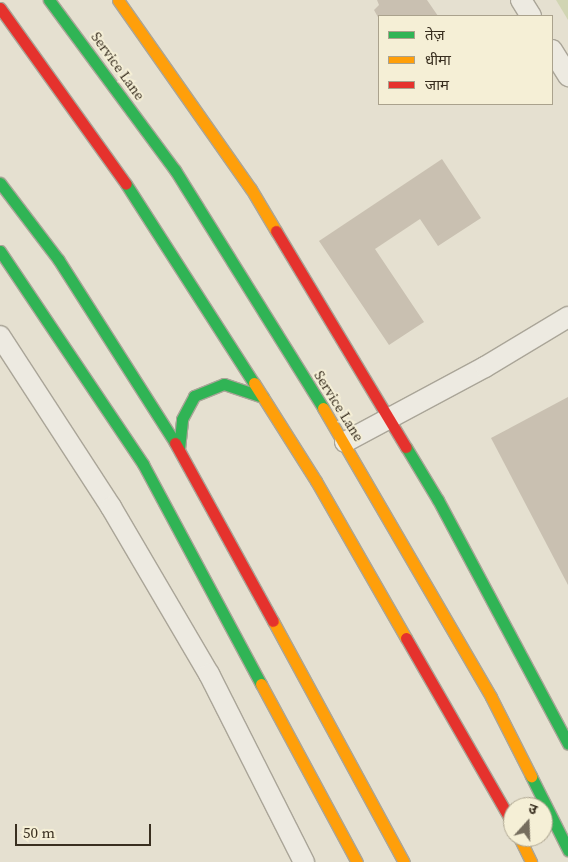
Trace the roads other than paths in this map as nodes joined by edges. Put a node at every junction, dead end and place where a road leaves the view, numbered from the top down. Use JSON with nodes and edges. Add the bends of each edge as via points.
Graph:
{"nodes":[{"id":1,"x":49,"y":0,"type":"edge"},
{"id":2,"x":118,"y":0,"type":"edge"},
{"id":3,"x":521,"y":0,"type":"edge"},
{"id":4,"x":0,"y":8,"type":"edge"},
{"id":5,"x":530,"y":15,"type":"edge"},
{"id":6,"x":553,"y":52,"type":"edge"},
{"id":7,"x":568,"y":76,"type":"edge"},
{"id":8,"x":0,"y":183,"type":"edge"},
{"id":9,"x":0,"y":250,"type":"edge"},
{"id":10,"x":568,"y":317,"type":"edge"},
{"id":11,"x":0,"y":336,"type":"edge"},
{"id":12,"x":263,"y":398,"type":"junction"},
{"id":13,"x":390,"y":418,"type":"junction"},
{"id":14,"x":345,"y":442,"type":"junction"},
{"id":15,"x":180,"y":448,"type":"junction"},
{"id":16,"x":568,"y":742,"type":"edge"},
{"id":17,"x":503,"y":806,"type":"edge"},
{"id":18,"x":524,"y":847,"type":"edge"},
{"id":19,"x":568,"y":850,"type":"edge"},
{"id":20,"x":304,"y":862,"type":"edge"},
{"id":21,"x":357,"y":862,"type":"edge"},
{"id":22,"x":404,"y":862,"type":"edge"},
{"id":23,"x":531,"y":862,"type":"edge"}],
"edges":[{"from":1,"to":14,"type":"street","name":"Service Lane","via":[[175,170]]},
{"from":2,"to":13,"type":"street","via":[[251,189]]},
{"from":3,"to":5,"type":"street"},
{"from":4,"to":12,"type":"street","via":[[146,212]]},
{"from":6,"to":7,"type":"street"},
{"from":8,"to":15,"type":"street","via":[[58,259]]},
{"from":9,"to":21,"type":"street","via":[[144,464]]},
{"from":10,"to":13,"type":"street"},
{"from":11,"to":20,"type":"street","via":[[111,507],[209,674]]},
{"from":12,"to":15,"type":"street","via":[[224,384],[194,396],[182,419]]},
{"from":12,"to":17,"type":"street","via":[[404,624]]},
{"from":13,"to":14,"type":"street"},
{"from":13,"to":16,"type":"street"},
{"from":14,"to":19,"type":"street","name":"Service Lane","via":[[433,606],[490,697]]},
{"from":15,"to":22,"type":"street"},
{"from":18,"to":23,"type":"street"}]}
